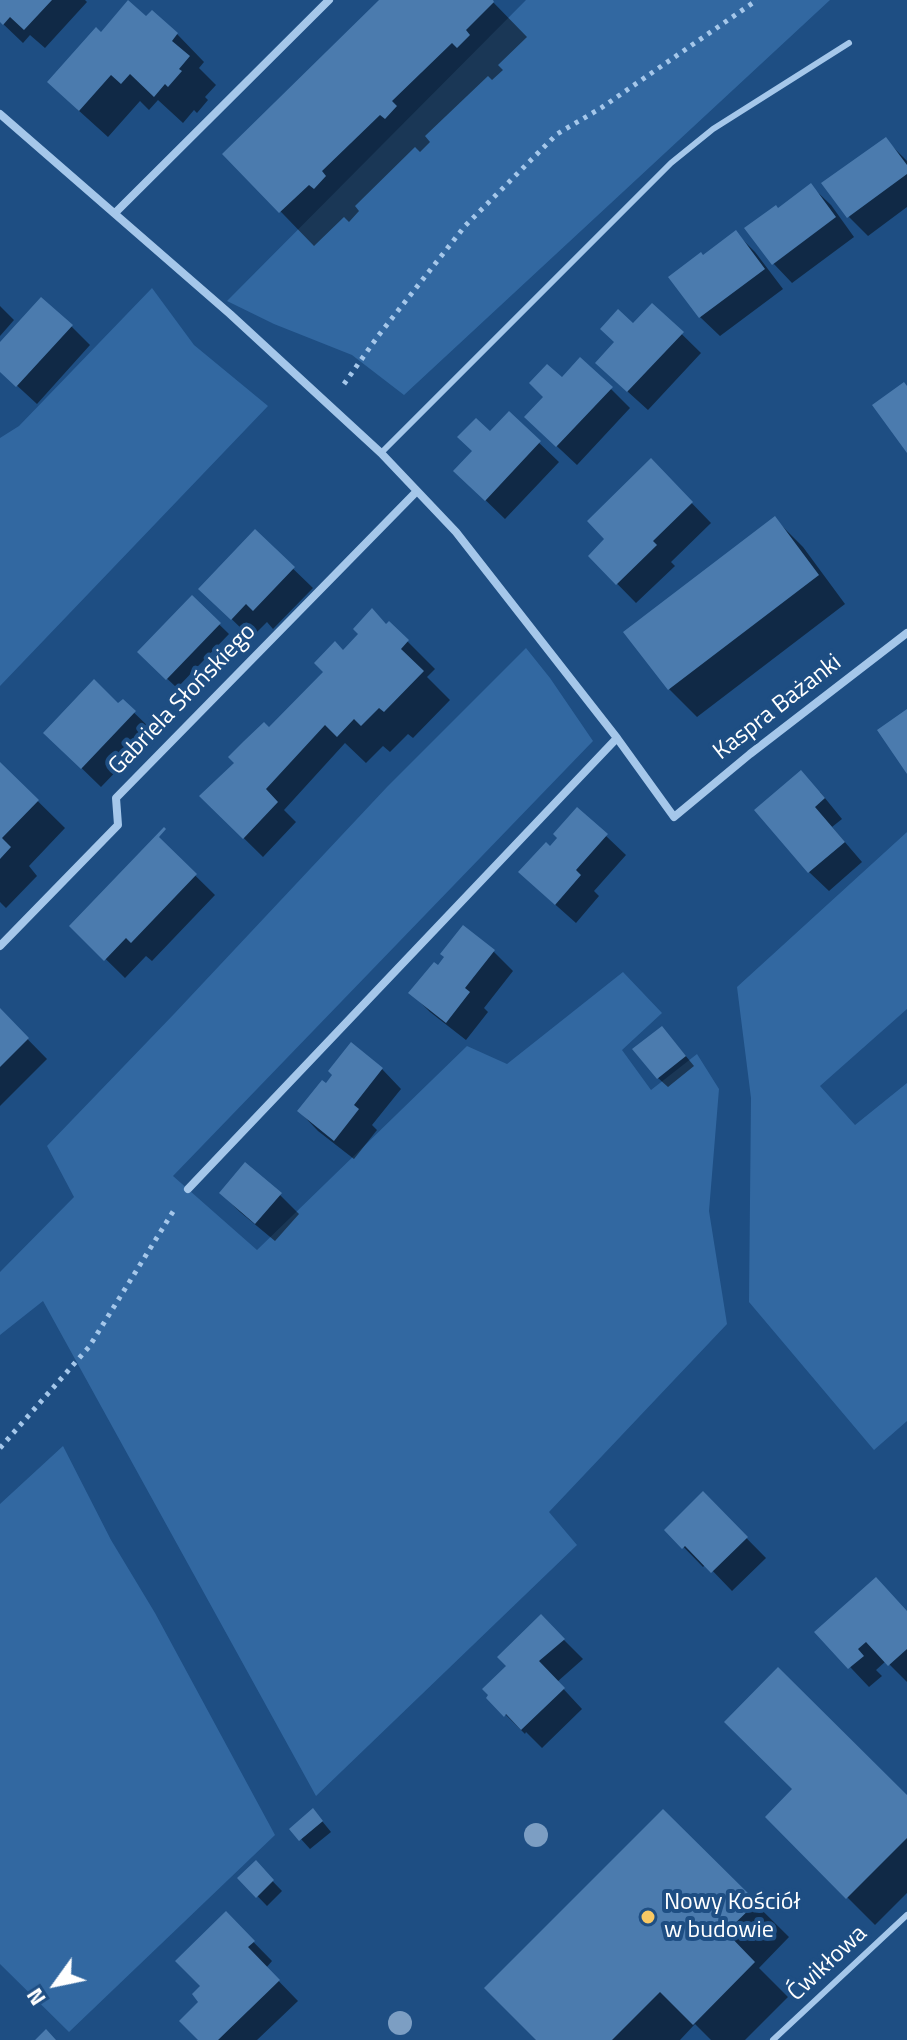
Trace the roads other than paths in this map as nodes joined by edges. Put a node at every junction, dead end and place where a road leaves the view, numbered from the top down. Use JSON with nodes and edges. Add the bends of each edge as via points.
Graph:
{"nodes":[{"id":1,"x":329,"y":0,"type":"edge"},
{"id":2,"x":849,"y":43,"type":"dead end"},
{"id":3,"x":0,"y":114,"type":"edge"},
{"id":4,"x":115,"y":213,"type":"junction"},
{"id":5,"x":381,"y":453,"type":"junction"},
{"id":6,"x":417,"y":491,"type":"junction"},
{"id":7,"x":907,"y":633,"type":"edge"},
{"id":8,"x":617,"y":738,"type":"junction"},
{"id":9,"x":0,"y":946,"type":"edge"},
{"id":10,"x":188,"y":1189,"type":"road end"},
{"id":11,"x":907,"y":1915,"type":"edge"},
{"id":12,"x":773,"y":2040,"type":"edge"}],
"edges":[{"from":1,"to":4,"type":"street"},
{"from":2,"to":5,"type":"lane","via":[[713,129],[671,163]]},
{"from":3,"to":4,"type":"street"},
{"from":4,"to":5,"type":"street"},
{"from":5,"to":6,"type":"street"},
{"from":6,"to":8,"type":"street","via":[[456,532]]},
{"from":6,"to":9,"type":"street","name":"Gabriela Słońskiego","via":[[116,798],[118,825]]},
{"from":7,"to":8,"type":"street","name":"Kaspra Bażanki","via":[[674,817]]},
{"from":8,"to":10,"type":"street"},
{"from":11,"to":12,"type":"lane","name":"Ćwikłowa"}]}
